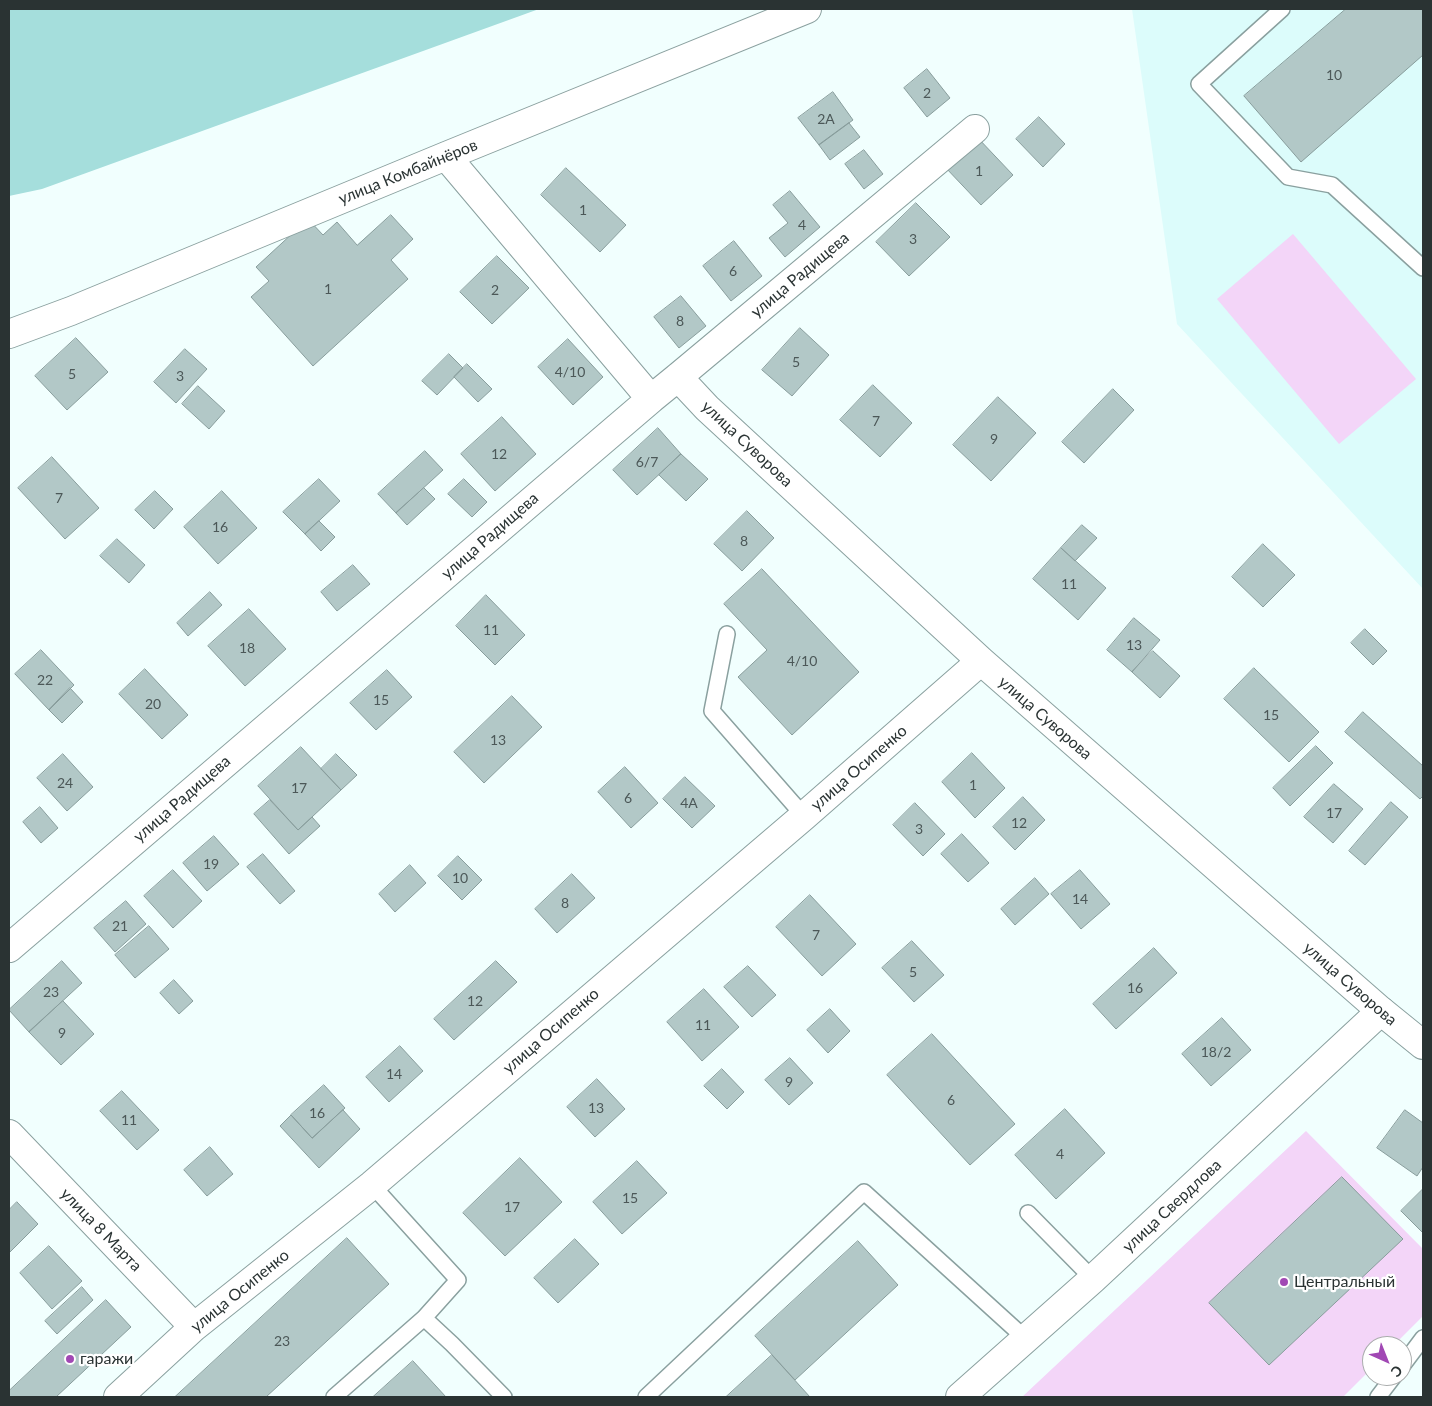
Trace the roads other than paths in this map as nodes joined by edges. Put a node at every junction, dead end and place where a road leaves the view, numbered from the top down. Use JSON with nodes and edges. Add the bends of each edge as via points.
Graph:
{"nodes":[{"id":1,"x":807,"y":9,"type":"edge"},
{"id":2,"x":1282,"y":9,"type":"edge"},
{"id":3,"x":975,"y":129,"type":"dead end"},
{"id":4,"x":446,"y":156,"type":"junction"},
{"id":5,"x":1423,"y":268,"type":"edge"},
{"id":6,"x":9,"y":334,"type":"edge"},
{"id":7,"x":678,"y":377,"type":"junction"},
{"id":8,"x":651,"y":399,"type":"junction"},
{"id":9,"x":727,"y":634,"type":"dead end"},
{"id":10,"x":981,"y":662,"type":"junction"},
{"id":11,"x":804,"y":816,"type":"junction"},
{"id":12,"x":9,"y":948,"type":"edge"},
{"id":13,"x":1381,"y":1011,"type":"junction"},
{"id":14,"x":1423,"y":1045,"type":"edge"},
{"id":15,"x":9,"y":1134,"type":"edge"},
{"id":16,"x":372,"y":1185,"type":"junction"},
{"id":17,"x":1028,"y":1213,"type":"dead end"},
{"id":18,"x":1093,"y":1280,"type":"junction"},
{"id":19,"x":424,"y":1318,"type":"junction"},
{"id":20,"x":194,"y":1327,"type":"junction"},
{"id":21,"x":1423,"y":1338,"type":"edge"},
{"id":22,"x":1026,"y":1340,"type":"junction"},
{"id":23,"x":1412,"y":1353,"type":"edge"},
{"id":24,"x":1386,"y":1386,"type":"edge"},
{"id":25,"x":118,"y":1397,"type":"edge"},
{"id":26,"x":334,"y":1397,"type":"edge"},
{"id":27,"x":504,"y":1397,"type":"edge"},
{"id":28,"x":646,"y":1397,"type":"edge"},
{"id":29,"x":960,"y":1397,"type":"edge"},
{"id":30,"x":1378,"y":1397,"type":"edge"}],
"edges":[{"from":1,"to":4,"type":"street","name":"улица Комбайнёров"},
{"from":2,"to":5,"type":"lane","via":[[1199,84],[1288,177],[1332,185]]},
{"from":3,"to":7,"type":"street","name":"улица Радищева"},
{"from":4,"to":6,"type":"street","name":"улица Комбайнёров"},
{"from":4,"to":8,"type":"street"},
{"from":7,"to":8,"type":"street","name":"улица Радищева"},
{"from":7,"to":10,"type":"street","name":"улица Суворова","via":[[707,408]]},
{"from":8,"to":12,"type":"street","name":"улица Радищева"},
{"from":9,"to":11,"type":"lane","via":[[712,711]]},
{"from":10,"to":11,"type":"street","name":"улица Осипенко"},
{"from":10,"to":13,"type":"street","name":"улица Суворова"},
{"from":11,"to":16,"type":"street","name":"улица Осипенко"},
{"from":13,"to":14,"type":"street","name":"улица Суворова"},
{"from":13,"to":18,"type":"street","name":"улица Свердлова"},
{"from":15,"to":20,"type":"street","name":"улица 8 Марта"},
{"from":16,"to":19,"type":"lane","via":[[458,1280]]},
{"from":16,"to":20,"type":"street","name":"улица Осипенко"},
{"from":17,"to":18,"type":"lane"},
{"from":18,"to":22,"type":"street","name":"улица Свердлова"},
{"from":19,"to":26,"type":"lane"},
{"from":19,"to":27,"type":"lane"},
{"from":20,"to":25,"type":"street","name":"улица Осипенко"},
{"from":21,"to":23,"type":"lane"},
{"from":22,"to":28,"type":"lane","via":[[864,1192]]},
{"from":22,"to":29,"type":"street","name":"улица Свердлова"},
{"from":24,"to":30,"type":"lane"}]}
